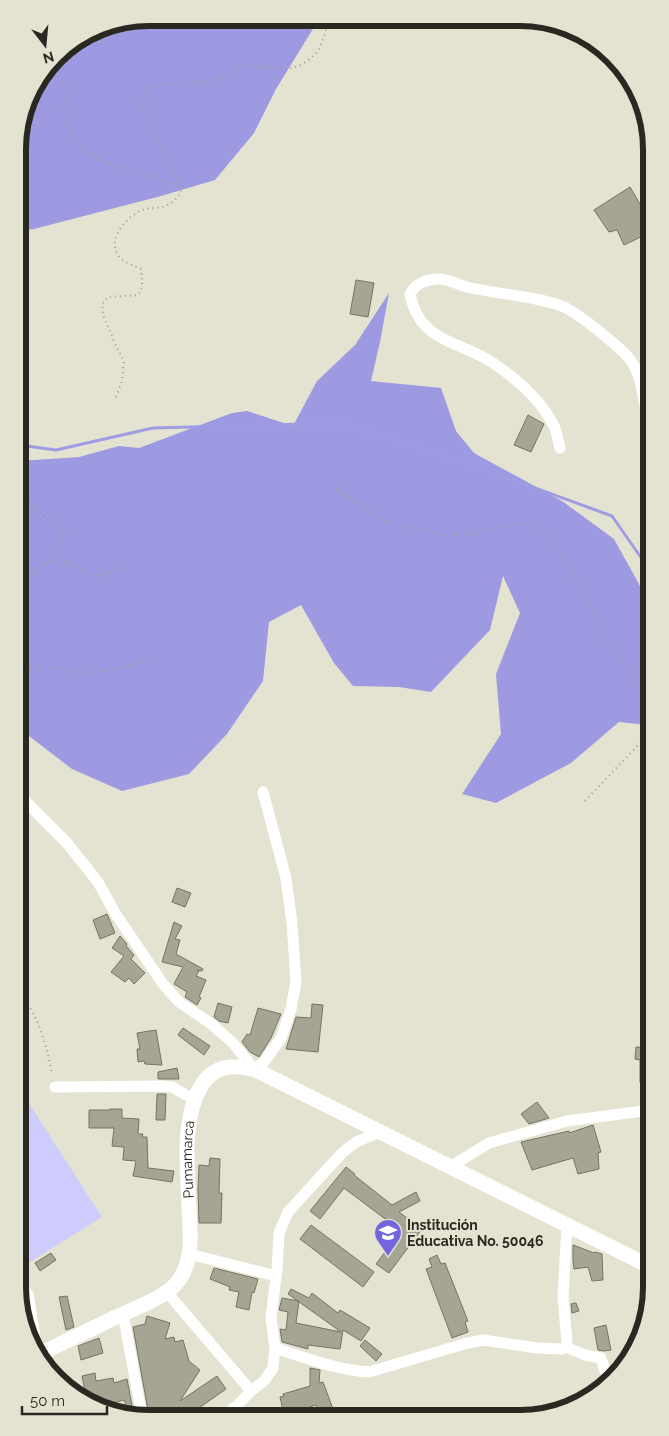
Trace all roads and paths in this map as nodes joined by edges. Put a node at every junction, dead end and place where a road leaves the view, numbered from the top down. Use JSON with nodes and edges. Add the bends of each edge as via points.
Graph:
{"nodes":[{"id":1,"x":328,"y":27,"type":"edge"},
{"id":2,"x":74,"y":84,"type":"dead end"},
{"id":3,"x":183,"y":188,"type":"junction"},
{"id":4,"x":116,"y":397,"type":"dead end"},
{"id":5,"x":643,"y":402,"type":"edge"},
{"id":6,"x":560,"y":448,"type":"dead end"},
{"id":7,"x":336,"y":488,"type":"dead end"},
{"id":8,"x":27,"y":502,"type":"edge"},
{"id":9,"x":57,"y":558,"type":"junction"},
{"id":10,"x":128,"y":567,"type":"dead end"},
{"id":11,"x":27,"y":573,"type":"edge"},
{"id":12,"x":150,"y":659,"type":"dead end"},
{"id":13,"x":27,"y":670,"type":"edge"},
{"id":14,"x":643,"y":689,"type":"edge"},
{"id":15,"x":642,"y":741,"type":"edge"},
{"id":16,"x":263,"y":792,"type":"dead end"},
{"id":17,"x":586,"y":800,"type":"dead end"},
{"id":18,"x":26,"y":802,"type":"edge"},
{"id":19,"x":26,"y":1002,"type":"edge"},
{"id":20,"x":254,"y":1069,"type":"junction"},
{"id":21,"x":55,"y":1087,"type":"joint"},
{"id":22,"x":195,"y":1100,"type":"junction"},
{"id":23,"x":642,"y":1111,"type":"edge"},
{"id":24,"x":380,"y":1132,"type":"junction"},
{"id":25,"x":450,"y":1167,"type":"junction"},
{"id":26,"x":567,"y":1225,"type":"junction"},
{"id":27,"x":190,"y":1254,"type":"junction"},
{"id":28,"x":642,"y":1263,"type":"edge"},
{"id":29,"x":276,"y":1276,"type":"junction"},
{"id":30,"x":166,"y":1291,"type":"junction"},
{"id":31,"x":26,"y":1292,"type":"edge"},
{"id":32,"x":123,"y":1314,"type":"junction"},
{"id":33,"x":33,"y":1327,"type":"edge"},
{"id":34,"x":566,"y":1347,"type":"junction"},
{"id":35,"x":275,"y":1348,"type":"junction"},
{"id":36,"x":45,"y":1352,"type":"edge"},
{"id":37,"x":606,"y":1375,"type":"edge"},
{"id":38,"x":251,"y":1391,"type":"junction"},
{"id":39,"x":141,"y":1409,"type":"edge"},
{"id":40,"x":232,"y":1410,"type":"edge"}],
"edges":[{"from":1,"to":3,"type":"path","via":[[322,47],[303,64],[289,70],[244,66],[202,83],[150,88],[144,95],[143,109]]},
{"from":2,"to":3,"type":"path","via":[[63,110],[75,144],[100,160]]},
{"from":3,"to":4,"type":"path","via":[[178,198],[164,207],[144,209],[126,221],[115,238],[119,257],[141,269],[142,281],[138,295],[108,297],[102,304],[103,315],[124,361]]},
{"from":5,"to":6,"type":"street","via":[[640,377],[632,361],[564,307],[440,278],[414,287],[410,294],[412,305],[428,330],[448,343],[492,362],[512,376],[544,410],[554,427]]},
{"from":7,"to":14,"type":"path","via":[[374,516],[446,535],[473,534],[521,523],[540,531],[583,588],[602,636],[636,675]]},
{"from":8,"to":9,"type":"path","via":[[51,522],[64,527]]},
{"from":9,"to":10,"type":"path","via":[[95,576]]},
{"from":9,"to":11,"type":"path"},
{"from":12,"to":13,"type":"path","via":[[85,674],[56,668]]},
{"from":15,"to":17,"type":"path"},
{"from":16,"to":20,"type":"street","via":[[286,878],[296,982],[281,1038],[264,1062]]},
{"from":18,"to":20,"type":"street","via":[[67,843],[98,882],[163,984],[179,1002],[232,1042]]},
{"from":19,"to":21,"type":"path","via":[[39,1025]]},
{"from":20,"to":22,"type":"main road","name":"Pumamarca","via":[[234,1066],[212,1072],[200,1086]]},
{"from":20,"to":24,"type":"main road","name":"Pumamarca"},
{"from":21,"to":22,"type":"street","via":[[162,1086],[172,1087]]},
{"from":22,"to":27,"type":"main road","name":"Pumamarca","via":[[189,1119],[187,1155]]},
{"from":23,"to":25,"type":"street","via":[[567,1121],[489,1143]]},
{"from":24,"to":25,"type":"main road","name":"Pumamarca"},
{"from":24,"to":29,"type":"street","via":[[356,1142],[343,1152],[288,1212],[279,1232]]},
{"from":25,"to":26,"type":"main road","name":"Pumamarca"},
{"from":26,"to":28,"type":"main road","name":"Pumamarca"},
{"from":26,"to":34,"type":"street","via":[[563,1296]]},
{"from":27,"to":29,"type":"street"},
{"from":27,"to":30,"type":"main road","name":"Pumamarca","via":[[180,1279]]},
{"from":29,"to":35,"type":"street","via":[[271,1317]]},
{"from":30,"to":32,"type":"main road","name":"Pumamarca"},
{"from":30,"to":38,"type":"street"},
{"from":31,"to":33,"type":"street"},
{"from":32,"to":36,"type":"main road","name":"Pumamarca"},
{"from":32,"to":39,"type":"street"},
{"from":34,"to":35,"type":"street","via":[[537,1348],[483,1340],[369,1372],[326,1365]]},
{"from":34,"to":37,"type":"street","via":[[601,1358]]},
{"from":35,"to":38,"type":"street","via":[[273,1368]]},
{"from":38,"to":40,"type":"street"}]}
